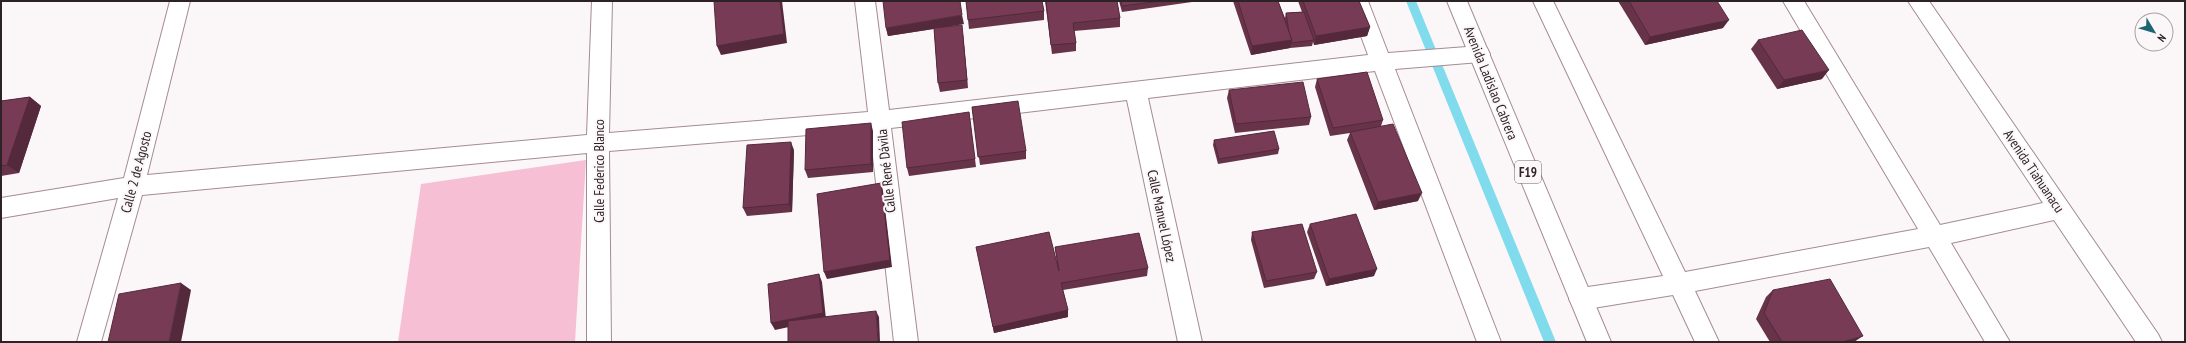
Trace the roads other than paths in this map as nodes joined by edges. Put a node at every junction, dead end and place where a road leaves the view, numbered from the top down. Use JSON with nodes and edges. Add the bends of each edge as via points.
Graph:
{"nodes":[{"id":1,"x":180,"y":1,"type":"edge"},
{"id":2,"x":602,"y":1,"type":"edge"},
{"id":3,"x":865,"y":1,"type":"edge"},
{"id":4,"x":1358,"y":1,"type":"edge"},
{"id":5,"x":1458,"y":1,"type":"edge"},
{"id":6,"x":1543,"y":1,"type":"edge"},
{"id":7,"x":1794,"y":1,"type":"edge"},
{"id":8,"x":1918,"y":1,"type":"edge"},
{"id":9,"x":1480,"y":54,"type":"junction"},
{"id":10,"x":1381,"y":62,"type":"junction"},
{"id":11,"x":1135,"y":90,"type":"junction"},
{"id":12,"x":881,"y":120,"type":"junction"},
{"id":13,"x":598,"y":143,"type":"junction"},
{"id":14,"x":133,"y":186,"type":"junction"},
{"id":15,"x":1,"y":208,"type":"edge"},
{"id":16,"x":2060,"y":209,"type":"junction"},
{"id":17,"x":1935,"y":238,"type":"junction"},
{"id":18,"x":1680,"y":284,"type":"junction"},
{"id":19,"x":1581,"y":300,"type":"junction"},
{"id":20,"x":89,"y":342,"type":"edge"},
{"id":21,"x":599,"y":342,"type":"edge"},
{"id":22,"x":906,"y":342,"type":"edge"},
{"id":23,"x":1190,"y":342,"type":"edge"},
{"id":24,"x":1489,"y":342,"type":"edge"},
{"id":25,"x":1599,"y":342,"type":"edge"},
{"id":26,"x":1707,"y":342,"type":"edge"},
{"id":27,"x":1998,"y":342,"type":"edge"},
{"id":28,"x":2150,"y":342,"type":"edge"}],
"edges":[{"from":1,"to":14,"type":"main road","name":"Calle 2 de Agosto"},
{"from":2,"to":13,"type":"main road","name":"Calle Federico Blanco"},
{"from":3,"to":12,"type":"main road","name":"Calle René Dávila"},
{"from":4,"to":10,"type":"main road"},
{"from":5,"to":9,"type":"main road","name":"Avenida Ladislao Cabrera","number":"F19"},
{"from":6,"to":18,"type":"main road"},
{"from":7,"to":17,"type":"main road"},
{"from":8,"to":16,"type":"main road","name":"Avenida Tiahuanacu"},
{"from":9,"to":10,"type":"main road"},
{"from":9,"to":19,"type":"main road","name":"Avenida Ladislao Cabrera","number":"F19"},
{"from":10,"to":11,"type":"main road"},
{"from":10,"to":24,"type":"main road"},
{"from":11,"to":12,"type":"main road"},
{"from":11,"to":23,"type":"main road","name":"Calle Manuel López"},
{"from":12,"to":13,"type":"main road"},
{"from":12,"to":22,"type":"main road","name":"Calle René Dávila"},
{"from":13,"to":14,"type":"main road"},
{"from":13,"to":21,"type":"main road","name":"Calle Federico Blanco"},
{"from":14,"to":15,"type":"main road"},
{"from":14,"to":20,"type":"main road","name":"Calle 2 de Agosto"},
{"from":16,"to":17,"type":"main road"},
{"from":16,"to":28,"type":"main road","name":"Avenida Tiahuanacu"},
{"from":17,"to":18,"type":"main road"},
{"from":17,"to":27,"type":"main road"},
{"from":18,"to":19,"type":"main road"},
{"from":18,"to":26,"type":"main road"},
{"from":19,"to":25,"type":"main road","name":"Avenida Ladislao Cabrera","number":"F19"}]}
